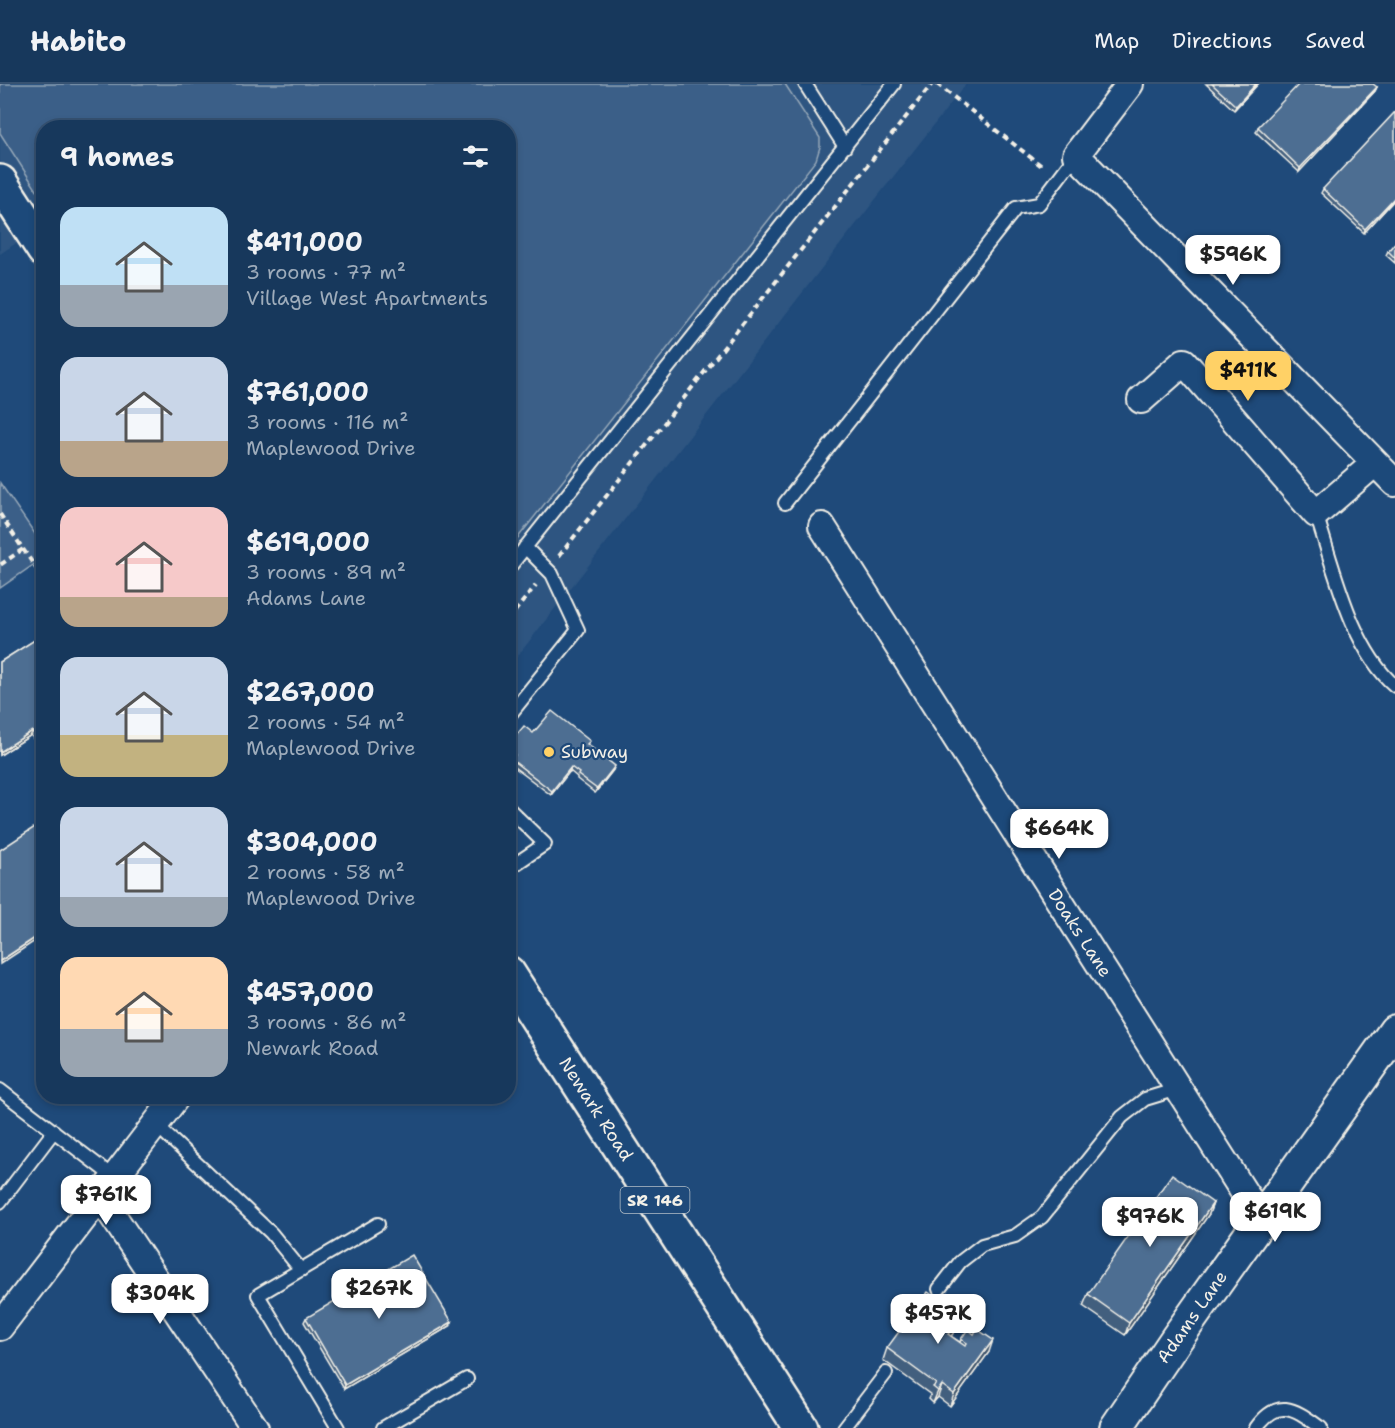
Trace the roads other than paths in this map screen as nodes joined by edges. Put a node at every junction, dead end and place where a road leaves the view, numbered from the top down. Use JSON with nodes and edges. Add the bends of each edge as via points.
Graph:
{"nodes":[{"id":1,"x":805,"y":84,"type":"edge"},
{"id":2,"x":894,"y":84,"type":"edge"},
{"id":3,"x":1130,"y":84,"type":"edge"},
{"id":4,"x":845,"y":147,"type":"junction"},
{"id":5,"x":1076,"y":155,"type":"junction"},
{"id":6,"x":0,"y":182,"type":"edge"},
{"id":7,"x":36,"y":238,"type":"edge"},
{"id":8,"x":1141,"y":400,"type":"dead end"},
{"id":9,"x":1375,"y":463,"type":"junction"},
{"id":10,"x":1395,"y":483,"type":"edge"},
{"id":11,"x":784,"y":503,"type":"dead end"},
{"id":12,"x":1316,"y":514,"type":"junction"},
{"id":13,"x":822,"y":526,"type":"dead end"},
{"id":14,"x":525,"y":547,"type":"junction"},
{"id":15,"x":516,"y":559,"type":"edge"},
{"id":16,"x":1395,"y":686,"type":"edge"},
{"id":17,"x":516,"y":707,"type":"edge"},
{"id":18,"x":516,"y":816,"type":"edge"},
{"id":19,"x":516,"y":864,"type":"edge"},
{"id":20,"x":516,"y":985,"type":"edge"},
{"id":21,"x":1395,"y":1031,"type":"edge"},
{"id":22,"x":1178,"y":1089,"type":"junction"},
{"id":23,"x":0,"y":1090,"type":"edge"},
{"id":24,"x":171,"y":1104,"type":"edge"},
{"id":25,"x":156,"y":1125,"type":"junction"},
{"id":26,"x":54,"y":1131,"type":"junction"},
{"id":27,"x":108,"y":1189,"type":"junction"},
{"id":28,"x":0,"y":1202,"type":"edge"},
{"id":29,"x":1262,"y":1218,"type":"junction"},
{"id":30,"x":378,"y":1224,"type":"dead end"},
{"id":31,"x":301,"y":1269,"type":"junction"},
{"id":32,"x":939,"y":1289,"type":"dead end"},
{"id":33,"x":2,"y":1320,"type":"edge"},
{"id":34,"x":886,"y":1373,"type":"dead end"},
{"id":35,"x":467,"y":1379,"type":"dead end"},
{"id":36,"x":255,"y":1428,"type":"edge"},
{"id":37,"x":338,"y":1428,"type":"edge"},
{"id":38,"x":383,"y":1428,"type":"edge"},
{"id":39,"x":801,"y":1428,"type":"edge"},
{"id":40,"x":844,"y":1428,"type":"edge"},
{"id":41,"x":1116,"y":1428,"type":"edge"},
{"id":42,"x":1256,"y":1428,"type":"edge"},
{"id":43,"x":1321,"y":1428,"type":"edge"}],
"edges":[{"from":1,"to":4,"type":"lane"},
{"from":2,"to":4,"type":"lane"},
{"from":3,"to":5,"type":"street"},
{"from":4,"to":14,"type":"lane"},
{"from":5,"to":9,"type":"street"},
{"from":5,"to":11,"type":"lane","via":[[1039,204],[1016,208]]},
{"from":6,"to":7,"type":"main road"},
{"from":8,"to":12,"type":"street","via":[[1185,362]]},
{"from":9,"to":10,"type":"street"},
{"from":9,"to":12,"type":"street"},
{"from":12,"to":16,"type":"lane","via":[[1362,643]]},
{"from":13,"to":22,"type":"street","name":"Doaks Lane"},
{"from":14,"to":15,"type":"lane"},
{"from":14,"to":17,"type":"lane","via":[[552,574],[578,630]]},
{"from":18,"to":19,"type":"lane","via":[[545,844]]},
{"from":20,"to":39,"type":"main road","name":"Newark Road","number":"SR 146"},
{"from":21,"to":29,"type":"street","name":"Adams Lane"},
{"from":22,"to":29,"type":"street","name":"Doaks Lane"},
{"from":22,"to":32,"type":"lane","via":[[1145,1099],[1122,1117],[1042,1217],[1015,1236],[982,1245],[960,1262]]},
{"from":23,"to":26,"type":"lane"},
{"from":24,"to":25,"type":"street"},
{"from":25,"to":27,"type":"street"},
{"from":25,"to":31,"type":"lane","via":[[271,1233]]},
{"from":26,"to":27,"type":"lane"},
{"from":26,"to":28,"type":"lane"},
{"from":27,"to":33,"type":"street"},
{"from":27,"to":36,"type":"street"},
{"from":29,"to":41,"type":"street","name":"Adams Lane"},
{"from":30,"to":31,"type":"lane"},
{"from":31,"to":37,"type":"lane","via":[[258,1295]]},
{"from":34,"to":40,"type":"lane"},
{"from":35,"to":38,"type":"lane"},
{"from":42,"to":43,"type":"lane","via":[[1265,1415],[1284,1408],[1296,1411]]}]}
